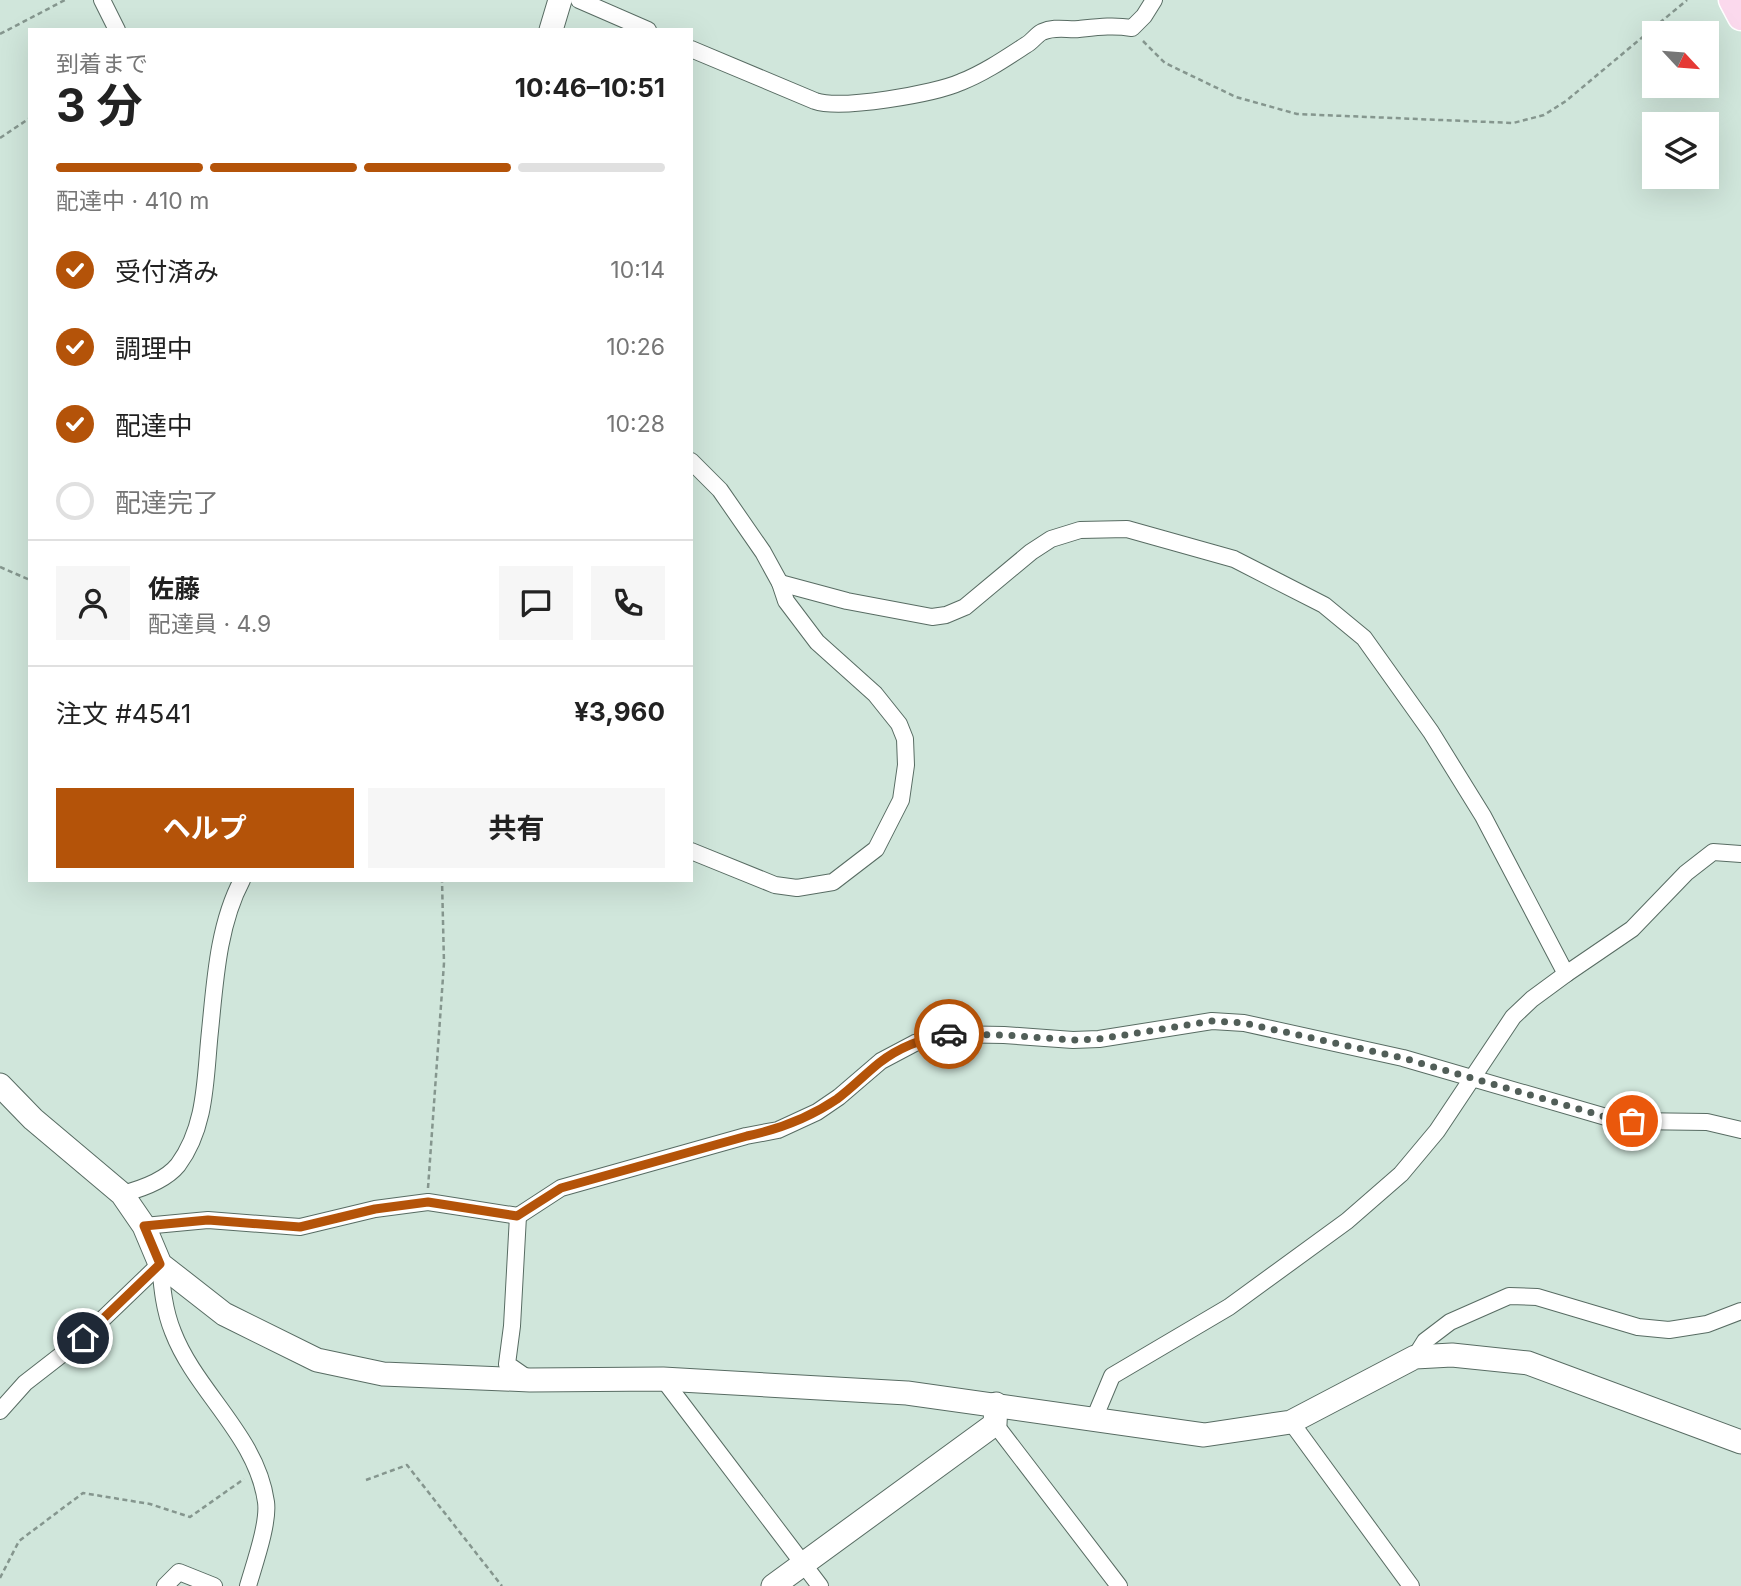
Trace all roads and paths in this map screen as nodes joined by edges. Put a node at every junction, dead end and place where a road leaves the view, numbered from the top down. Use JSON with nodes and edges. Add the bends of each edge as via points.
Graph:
{"nodes":[{"id":1,"x":65,"y":0,"type":"edge"},
{"id":2,"x":102,"y":0,"type":"edge"},
{"id":3,"x":560,"y":0,"type":"edge"},
{"id":4,"x":579,"y":0,"type":"edge"},
{"id":5,"x":1154,"y":0,"type":"edge"},
{"id":6,"x":1687,"y":0,"type":"edge"},
{"id":7,"x":1732,"y":0,"type":"edge"},
{"id":8,"x":1741,"y":17,"type":"edge"},
{"id":9,"x":116,"y":28,"type":"edge"},
{"id":10,"x":552,"y":28,"type":"edge"},
{"id":11,"x":643,"y":28,"type":"edge"},
{"id":12,"x":1132,"y":28,"type":"junction"},
{"id":13,"x":0,"y":34,"type":"edge"},
{"id":14,"x":693,"y":50,"type":"edge"},
{"id":15,"x":28,"y":119,"type":"edge"},
{"id":16,"x":0,"y":138,"type":"edge"},
{"id":17,"x":693,"y":463,"type":"edge"},
{"id":18,"x":0,"y":567,"type":"edge"},
{"id":19,"x":28,"y":579,"type":"edge"},
{"id":20,"x":780,"y":583,"type":"junction"},
{"id":21,"x":693,"y":852,"type":"edge"},
{"id":22,"x":1741,"y":854,"type":"edge"},
{"id":23,"x":241,"y":882,"type":"edge"},
{"id":24,"x":442,"y":882,"type":"edge"},
{"id":25,"x":1566,"y":974,"type":"junction"},
{"id":26,"x":1474,"y":1078,"type":"junction"},
{"id":27,"x":0,"y":1085,"type":"edge"},
{"id":28,"x":1741,"y":1130,"type":"edge"},
{"id":29,"x":122,"y":1194,"type":"junction"},
{"id":30,"x":428,"y":1202,"type":"junction"},
{"id":31,"x":517,"y":1216,"type":"junction"},
{"id":32,"x":144,"y":1226,"type":"junction"},
{"id":33,"x":160,"y":1264,"type":"junction"},
{"id":34,"x":1741,"y":1311,"type":"edge"},
{"id":35,"x":1415,"y":1357,"type":"junction"},
{"id":36,"x":530,"y":1380,"type":"junction"},
{"id":37,"x":663,"y":1380,"type":"junction"},
{"id":38,"x":0,"y":1412,"type":"edge"},
{"id":39,"x":995,"y":1414,"type":"junction"},
{"id":40,"x":1094,"y":1419,"type":"junction"},
{"id":41,"x":1291,"y":1422,"type":"junction"},
{"id":42,"x":1741,"y":1442,"type":"edge"},
{"id":43,"x":257,"y":1471,"type":"junction"},
{"id":44,"x":366,"y":1480,"type":"dead end"},
{"id":45,"x":803,"y":1564,"type":"junction"},
{"id":46,"x":0,"y":1578,"type":"edge"},
{"id":47,"x":165,"y":1586,"type":"edge"},
{"id":48,"x":214,"y":1586,"type":"edge"},
{"id":49,"x":248,"y":1586,"type":"edge"},
{"id":50,"x":502,"y":1586,"type":"edge"},
{"id":51,"x":773,"y":1586,"type":"edge"},
{"id":52,"x":820,"y":1586,"type":"edge"},
{"id":53,"x":1119,"y":1586,"type":"edge"},
{"id":54,"x":1411,"y":1586,"type":"edge"}],
"edges":[{"from":1,"to":13,"type":"path"},
{"from":2,"to":9,"type":"street"},
{"from":3,"to":10,"type":"street"},
{"from":4,"to":11,"type":"street"},
{"from":5,"to":12,"type":"street"},
{"from":6,"to":12,"type":"path","via":[[1566,101],[1545,115],[1513,123],[1297,114],[1236,97],[1165,63]]},
{"from":7,"to":8,"type":"main road"},
{"from":12,"to":14,"type":"street","via":[[1110,25],[1041,32],[1029,44],[961,83],[843,104],[825,104]]},
{"from":15,"to":16,"type":"path"},
{"from":17,"to":20,"type":"street","via":[[720,490]]},
{"from":18,"to":19,"type":"path"},
{"from":20,"to":21,"type":"street","via":[[786,601],[817,642],[875,694],[899,724],[906,765],[901,800],[876,849],[833,882],[815,887],[775,885]]},
{"from":20,"to":25,"type":"street","via":[[932,617],[965,607],[1031,552],[1051,539],[1080,530],[1127,529],[1234,559],[1324,604],[1364,638],[1483,816]]},
{"from":22,"to":25,"type":"street","via":[[1713,852],[1632,929]]},
{"from":23,"to":29,"type":"street","via":[[222,938],[200,1119],[177,1167],[158,1181]]},
{"from":24,"to":30,"type":"path","via":[[444,963]]},
{"from":25,"to":26,"type":"street","via":[[1513,1017]]},
{"from":26,"to":28,"type":"street","via":[[1606,1117],[1707,1122]]},
{"from":26,"to":31,"type":"street","via":[[1244,1023],[1212,1021],[1073,1040],[946,1034],[915,1042],[881,1061],[817,1112],[778,1130],[561,1188]]},
{"from":26,"to":40,"type":"street","via":[[1401,1174],[1347,1221],[1229,1307],[1112,1376]]},
{"from":27,"to":29,"type":"street"},
{"from":29,"to":32,"type":"street"},
{"from":30,"to":31,"type":"street"},
{"from":30,"to":32,"type":"street","via":[[300,1227],[208,1220]]},
{"from":31,"to":36,"type":"street","via":[[507,1364]]},
{"from":32,"to":33,"type":"street"},
{"from":33,"to":36,"type":"street","via":[[224,1314],[317,1360],[383,1374]]},
{"from":33,"to":38,"type":"street","via":[[83,1338],[26,1383]]},
{"from":33,"to":43,"type":"street","via":[[163,1301],[173,1334]]},
{"from":34,"to":35,"type":"street","via":[[1707,1324],[1669,1330],[1638,1327],[1537,1297],[1509,1296],[1451,1322],[1425,1341]]},
{"from":35,"to":41,"type":"street"},
{"from":35,"to":42,"type":"street","via":[[1452,1355],[1528,1363]]},
{"from":36,"to":37,"type":"street"},
{"from":37,"to":39,"type":"street","via":[[907,1393]]},
{"from":37,"to":45,"type":"street"},
{"from":39,"to":40,"type":"street"},
{"from":39,"to":45,"type":"street"},
{"from":39,"to":53,"type":"street"},
{"from":40,"to":41,"type":"street","via":[[1204,1436]]},
{"from":41,"to":54,"type":"street"},
{"from":43,"to":46,"type":"path","via":[[190,1517],[150,1504],[83,1493],[19,1541]]},
{"from":43,"to":49,"type":"street","via":[[267,1504]]},
{"from":44,"to":50,"type":"path","via":[[407,1465]]},
{"from":45,"to":51,"type":"street"},
{"from":45,"to":52,"type":"street"},
{"from":47,"to":48,"type":"street","via":[[179,1572]]}]}
